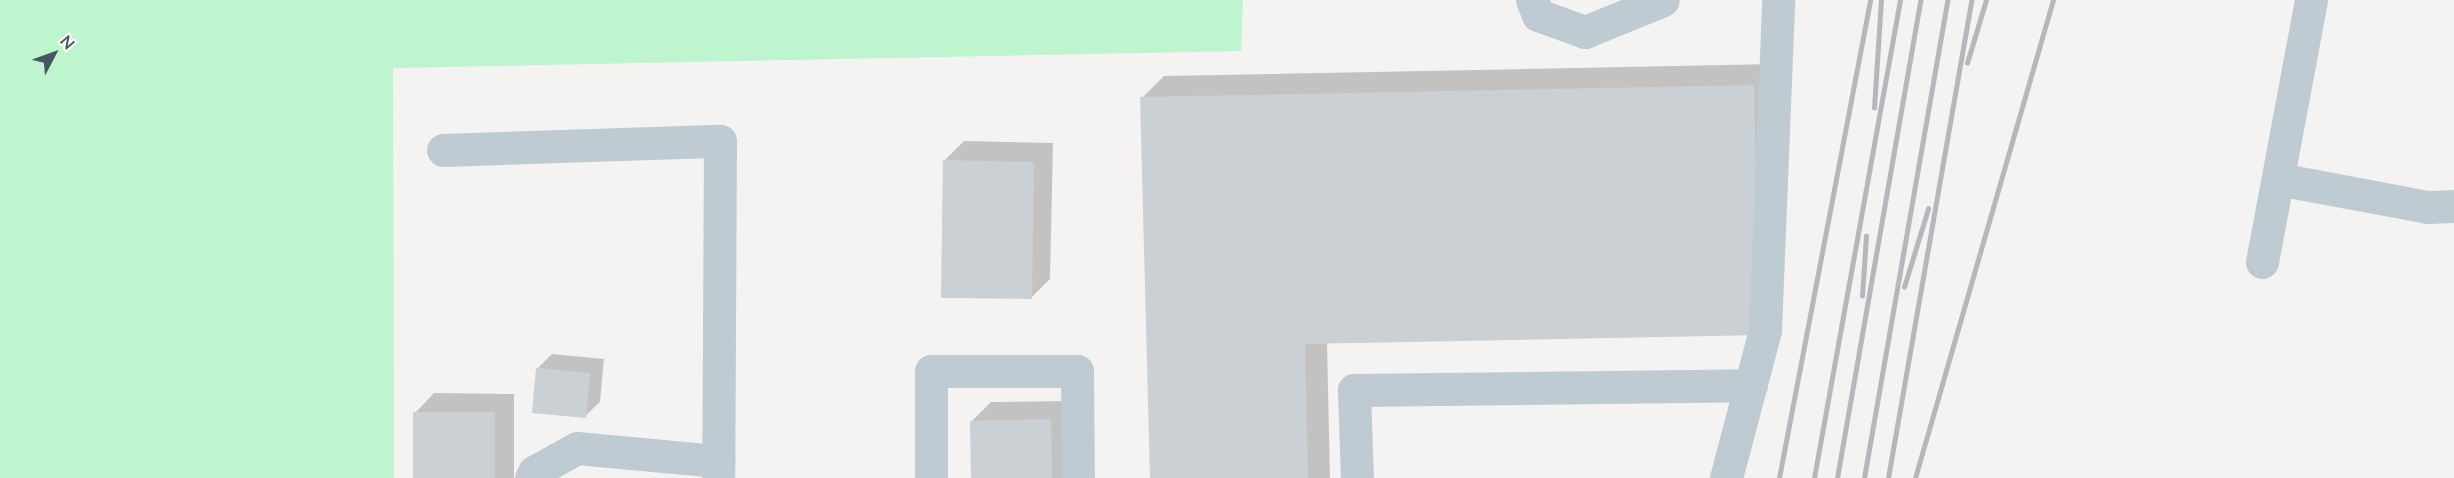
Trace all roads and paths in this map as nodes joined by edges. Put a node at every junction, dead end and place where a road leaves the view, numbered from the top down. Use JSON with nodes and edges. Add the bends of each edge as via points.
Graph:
{"nodes":[{"id":1,"x":1532,"y":0,"type":"edge"},
{"id":2,"x":1663,"y":0,"type":"edge"},
{"id":3,"x":1778,"y":0,"type":"edge"},
{"id":4,"x":2311,"y":0,"type":"edge"},
{"id":5,"x":442,"y":150,"type":"dead end"},
{"id":6,"x":2278,"y":179,"type":"junction"},
{"id":7,"x":2445,"y":210,"type":"edge"},
{"id":8,"x":2262,"y":262,"type":"dead end"},
{"id":9,"x":1751,"y":385,"type":"junction"},
{"id":10,"x":718,"y":469,"type":"edge"},
{"id":11,"x":531,"y":478,"type":"edge"},
{"id":12,"x":931,"y":478,"type":"edge"},
{"id":13,"x":1078,"y":478,"type":"edge"},
{"id":14,"x":1358,"y":478,"type":"edge"},
{"id":15,"x":1726,"y":478,"type":"edge"}],
"edges":[{"from":1,"to":2,"type":"street","via":[[1538,15],[1585,32]]},
{"from":3,"to":9,"type":"street","via":[[1766,330]]},
{"from":4,"to":6,"type":"street"},
{"from":5,"to":10,"type":"street","via":[[720,141]]},
{"from":6,"to":7,"type":"street"},
{"from":6,"to":8,"type":"street"},
{"from":9,"to":14,"type":"street","via":[[1354,390]]},
{"from":9,"to":15,"type":"street"},
{"from":10,"to":11,"type":"street","via":[[578,448],[534,472]]},
{"from":12,"to":13,"type":"street","via":[[931,371],[1077,371]]}]}
